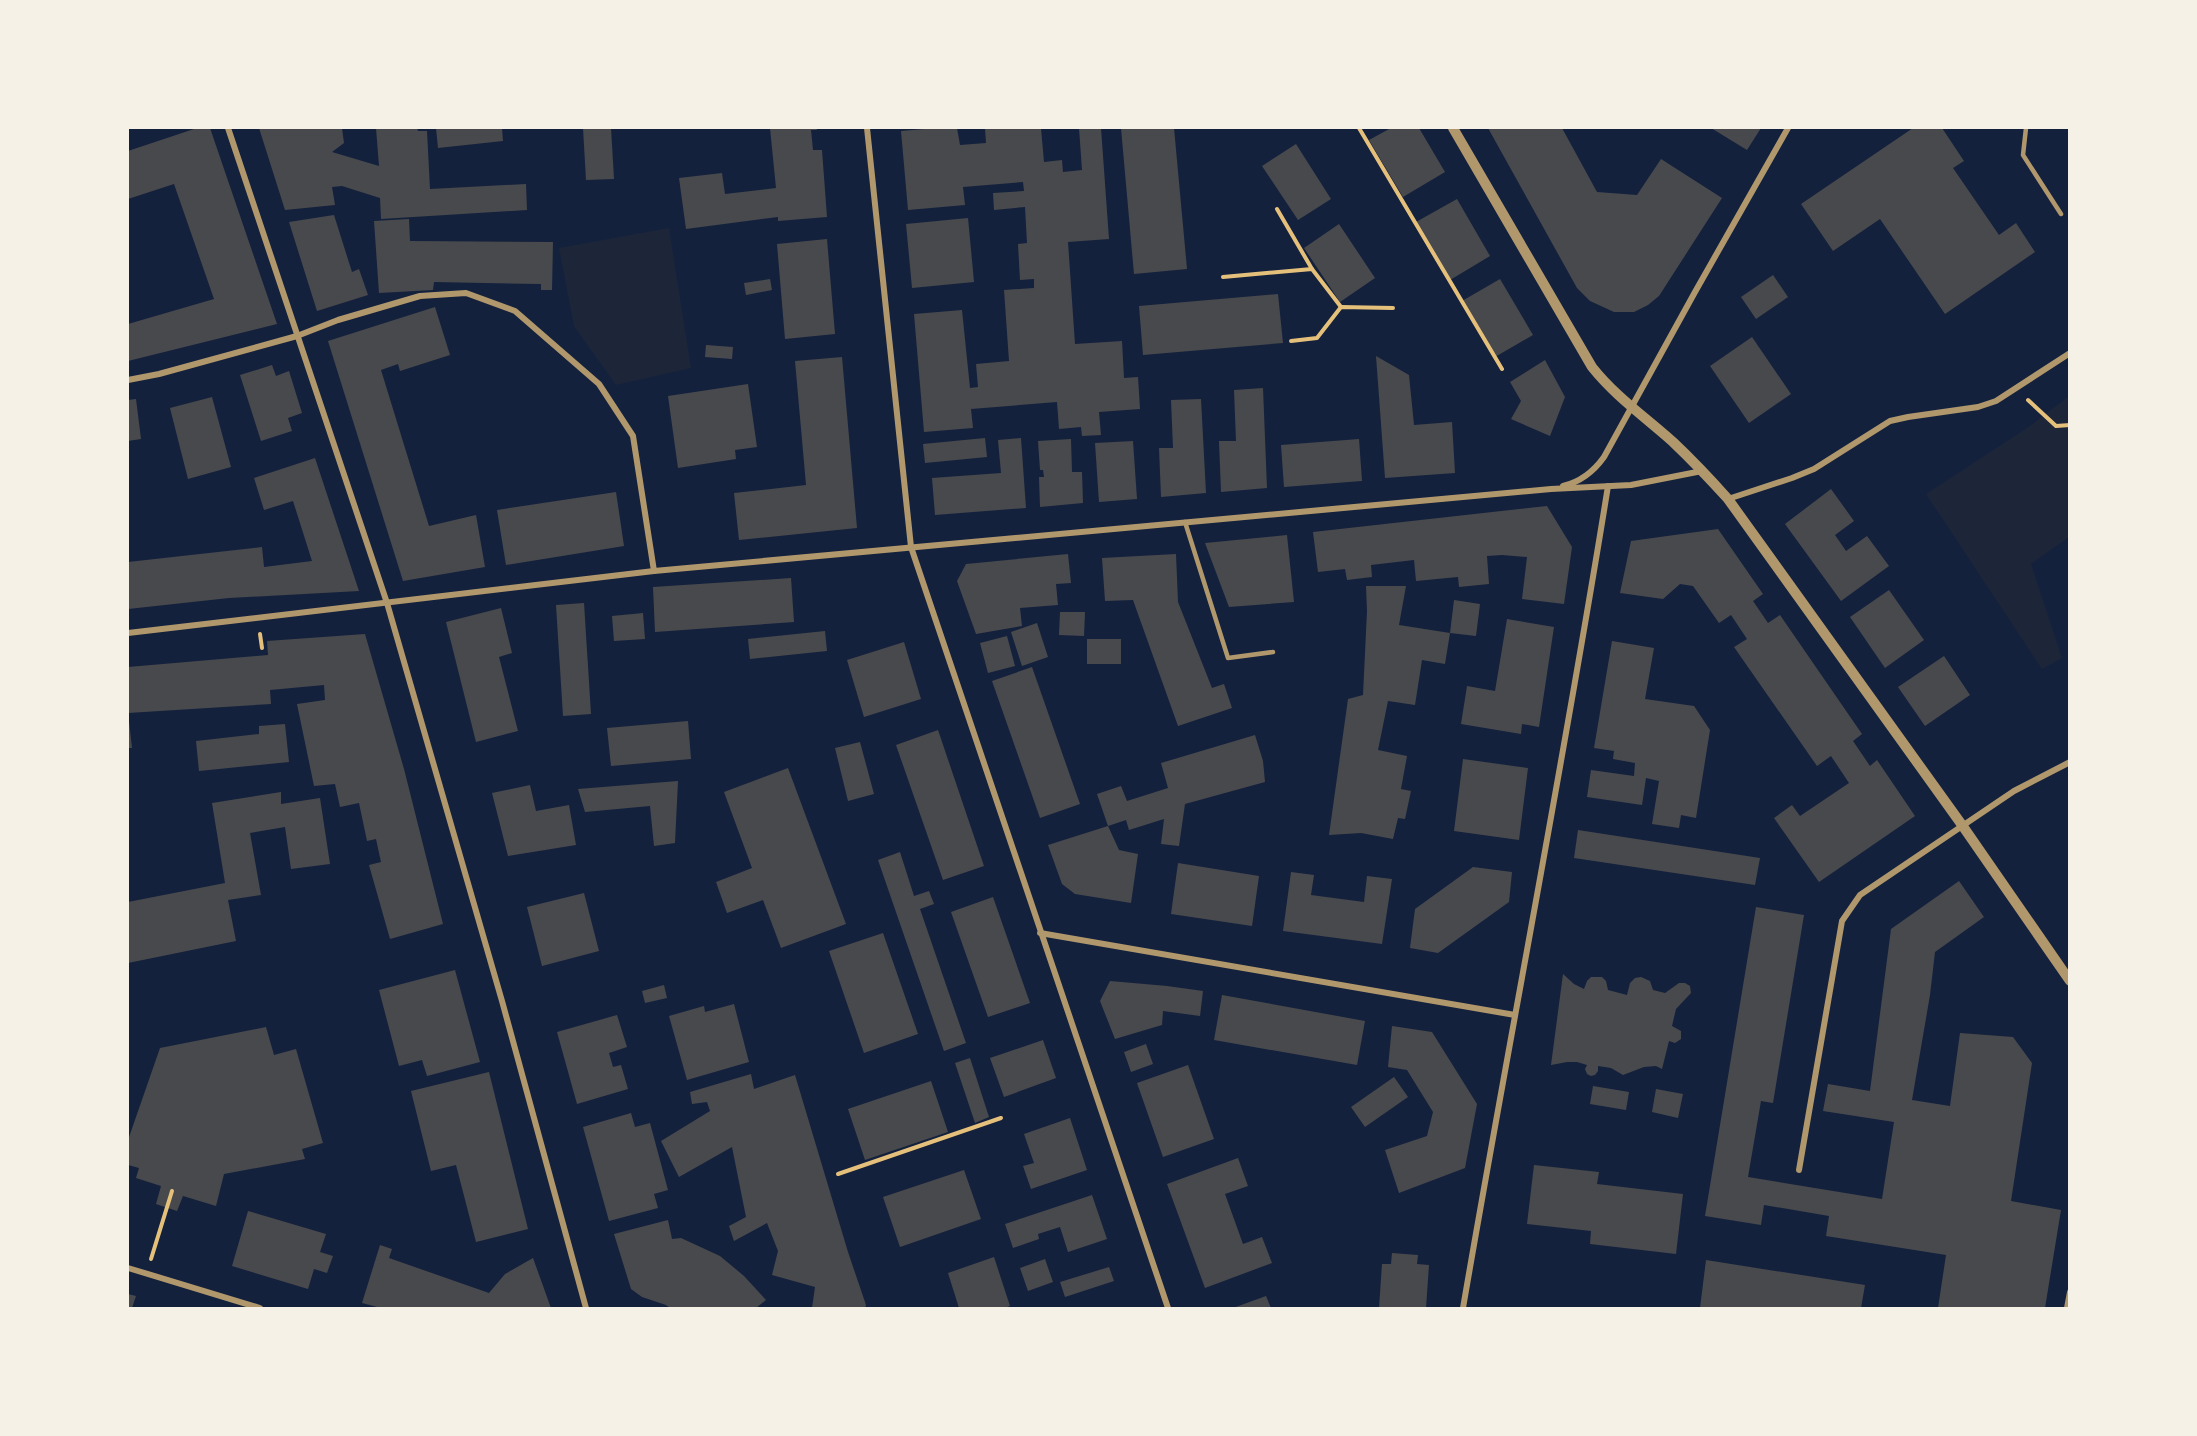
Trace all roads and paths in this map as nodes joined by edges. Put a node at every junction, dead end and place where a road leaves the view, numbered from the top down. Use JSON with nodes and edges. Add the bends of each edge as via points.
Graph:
{"nodes":[{"id":1,"x":228,"y":128,"type":"edge"},
{"id":2,"x":867,"y":128,"type":"edge"},
{"id":3,"x":1359,"y":128,"type":"edge"},
{"id":4,"x":1453,"y":128,"type":"edge"},
{"id":5,"x":1788,"y":128,"type":"edge"},
{"id":6,"x":2026,"y":128,"type":"edge"},
{"id":7,"x":1277,"y":209,"type":"dead end"},
{"id":8,"x":2061,"y":214,"type":"dead end"},
{"id":9,"x":1312,"y":269,"type":"junction"},
{"id":10,"x":1223,"y":277,"type":"dead end"},
{"id":11,"x":1341,"y":307,"type":"junction"},
{"id":12,"x":1393,"y":308,"type":"dead end"},
{"id":13,"x":297,"y":336,"type":"junction"},
{"id":14,"x":1291,"y":341,"type":"dead end"},
{"id":15,"x":2070,"y":353,"type":"edge"},
{"id":16,"x":1502,"y":369,"type":"dead end"},
{"id":17,"x":128,"y":380,"type":"edge"},
{"id":18,"x":2017,"y":390,"type":"junction"},
{"id":19,"x":1631,"y":407,"type":"junction"},
{"id":20,"x":2070,"y":425,"type":"edge"},
{"id":21,"x":1703,"y":471,"type":"junction"},
{"id":22,"x":1608,"y":486,"type":"junction"},
{"id":23,"x":1551,"y":489,"type":"junction"},
{"id":24,"x":1728,"y":499,"type":"junction"},
{"id":25,"x":1185,"y":522,"type":"junction"},
{"id":26,"x":911,"y":547,"type":"junction"},
{"id":27,"x":654,"y":571,"type":"junction"},
{"id":28,"x":387,"y":603,"type":"junction"},
{"id":29,"x":128,"y":633,"type":"edge"},
{"id":30,"x":1273,"y":652,"type":"dead end"},
{"id":31,"x":2070,"y":762,"type":"edge"},
{"id":32,"x":1962,"y":825,"type":"junction"},
{"id":33,"x":1040,"y":933,"type":"junction"},
{"id":34,"x":2070,"y":981,"type":"edge"},
{"id":35,"x":1515,"y":1015,"type":"junction"},
{"id":36,"x":1001,"y":1118,"type":"dead end"},
{"id":37,"x":1798,"y":1170,"type":"dead end"},
{"id":38,"x":838,"y":1174,"type":"dead end"},
{"id":39,"x":172,"y":1191,"type":"dead end"},
{"id":40,"x":128,"y":1268,"type":"edge"},
{"id":41,"x":147,"y":1273,"type":"junction"},
{"id":42,"x":2070,"y":1292,"type":"edge"},
{"id":43,"x":260,"y":1308,"type":"edge"},
{"id":44,"x":586,"y":1308,"type":"edge"},
{"id":45,"x":1168,"y":1308,"type":"edge"},
{"id":46,"x":1463,"y":1308,"type":"edge"},
{"id":47,"x":2067,"y":1308,"type":"edge"}],
"edges":[{"from":1,"to":13,"type":"street"},
{"from":2,"to":26,"type":"street"},
{"from":3,"to":16,"type":"path"},
{"from":4,"to":19,"type":"street","via":[[1580,348],[1603,381]]},
{"from":5,"to":19,"type":"street"},
{"from":6,"to":8,"type":"lane","via":[[2023,155]]},
{"from":7,"to":9,"type":"path"},
{"from":9,"to":10,"type":"path"},
{"from":9,"to":11,"type":"path"},
{"from":11,"to":12,"type":"path"},
{"from":11,"to":14,"type":"path","via":[[1317,338]]},
{"from":13,"to":17,"type":"street"},
{"from":13,"to":27,"type":"street","via":[[420,296],[466,293],[515,311],[599,384],[633,436]]},
{"from":13,"to":28,"type":"street"},
{"from":15,"to":18,"type":"street"},
{"from":18,"to":20,"type":"path","via":[[2056,426]]},
{"from":18,"to":24,"type":"street","via":[[1978,407],[1890,421],[1814,469]]},
{"from":19,"to":21,"type":"street"},
{"from":19,"to":23,"type":"street","via":[[1596,467],[1570,484]]},
{"from":21,"to":22,"type":"street"},
{"from":21,"to":24,"type":"street"},
{"from":22,"to":23,"type":"street"},
{"from":22,"to":35,"type":"street"},
{"from":23,"to":25,"type":"street"},
{"from":24,"to":32,"type":"street"},
{"from":25,"to":26,"type":"street"},
{"from":25,"to":30,"type":"lane","via":[[1228,658]]},
{"from":26,"to":27,"type":"street"},
{"from":26,"to":33,"type":"street"},
{"from":27,"to":28,"type":"street"},
{"from":28,"to":29,"type":"street"},
{"from":28,"to":44,"type":"street"},
{"from":31,"to":32,"type":"street","via":[[2014,791]]},
{"from":32,"to":34,"type":"street"},
{"from":32,"to":37,"type":"street","via":[[1860,895],[1842,921]]},
{"from":33,"to":35,"type":"street"},
{"from":33,"to":45,"type":"street"},
{"from":35,"to":46,"type":"street"},
{"from":36,"to":38,"type":"path"},
{"from":39,"to":41,"type":"path"},
{"from":40,"to":41,"type":"street"},
{"from":41,"to":43,"type":"street"},
{"from":42,"to":47,"type":"street"}]}
